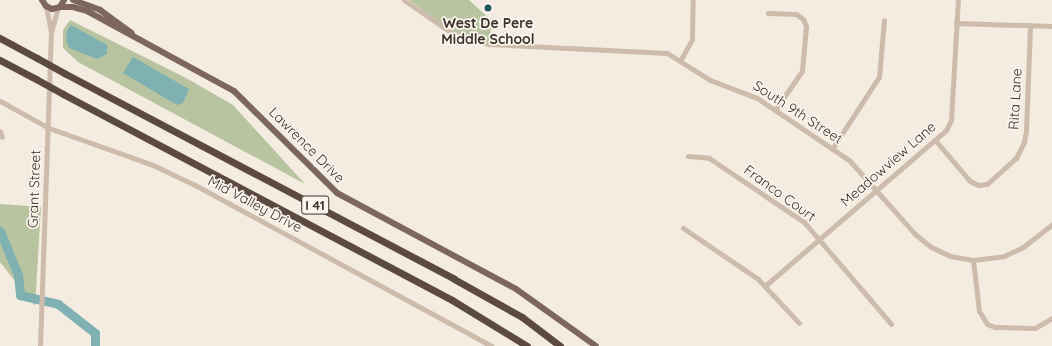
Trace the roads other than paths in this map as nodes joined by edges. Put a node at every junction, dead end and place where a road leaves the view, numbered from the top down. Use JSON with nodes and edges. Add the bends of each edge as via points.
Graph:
{"nodes":[{"id":1,"x":64,"y":0,"type":"edge"},
{"id":2,"x":73,"y":0,"type":"edge"},
{"id":3,"x":404,"y":0,"type":"edge"},
{"id":4,"x":694,"y":0,"type":"edge"},
{"id":5,"x":958,"y":0,"type":"edge"},
{"id":6,"x":42,"y":2,"type":"edge"},
{"id":7,"x":59,"y":7,"type":"junction"},
{"id":8,"x":768,"y":13,"type":"dead end"},
{"id":9,"x":884,"y":20,"type":"dead end"},
{"id":10,"x":956,"y":23,"type":"junction"},
{"id":11,"x":1030,"y":25,"type":"junction"},
{"id":12,"x":1052,"y":26,"type":"edge"},
{"id":13,"x":51,"y":32,"type":"junction"},
{"id":14,"x":137,"y":36,"type":"junction"},
{"id":15,"x":0,"y":38,"type":"edge"},
{"id":16,"x":0,"y":60,"type":"edge"},
{"id":17,"x":680,"y":61,"type":"junction"},
{"id":18,"x":0,"y":101,"type":"edge"},
{"id":19,"x":776,"y":110,"type":"junction"},
{"id":20,"x":49,"y":128,"type":"junction"},
{"id":21,"x":0,"y":131,"type":"edge"},
{"id":22,"x":2,"y":137,"type":"dead end"},
{"id":23,"x":935,"y":140,"type":"junction"},
{"id":24,"x":832,"y":149,"type":"junction"},
{"id":25,"x":688,"y":156,"type":"dead end"},
{"id":26,"x":877,"y":190,"type":"junction"},
{"id":27,"x":1052,"y":224,"type":"edge"},
{"id":28,"x":683,"y":228,"type":"dead end"},
{"id":29,"x":819,"y":239,"type":"junction"},
{"id":30,"x":974,"y":260,"type":"junction"},
{"id":31,"x":766,"y":285,"type":"junction"},
{"id":32,"x":1052,"y":318,"type":"edge"},
{"id":33,"x":799,"y":323,"type":"dead end"},
{"id":34,"x":891,"y":324,"type":"dead end"},
{"id":35,"x":40,"y":346,"type":"edge"},
{"id":36,"x":491,"y":346,"type":"edge"},
{"id":37,"x":527,"y":346,"type":"edge"},
{"id":38,"x":560,"y":346,"type":"edge"},
{"id":39,"x":596,"y":346,"type":"edge"}],
"edges":[{"from":1,"to":7,"type":"main road"},
{"from":2,"to":14,"type":"main road","via":[[100,10]]},
{"from":3,"to":17,"type":"street","name":"South 9th Street","via":[[452,33],[480,42],[508,46],[661,52]]},
{"from":4,"to":17,"type":"street","via":[[692,39]]},
{"from":5,"to":10,"type":"street","name":"Meadowview Lane"},
{"from":6,"to":7,"type":"main road","name":"Lawrence Drive"},
{"from":6,"to":13,"type":"street","name":"Grant Street"},
{"from":7,"to":13,"type":"street","name":"Grant Street"},
{"from":7,"to":14,"type":"main road","name":"Lawrence Drive","via":[[80,8]]},
{"from":8,"to":19,"type":"street","via":[[796,14],[803,19],[806,26],[802,71]]},
{"from":9,"to":24,"type":"street","via":[[879,77]]},
{"from":10,"to":11,"type":"street"},
{"from":10,"to":23,"type":"street","name":"Meadowview Lane","via":[[951,120],[946,130]]},
{"from":11,"to":12,"type":"street"},
{"from":11,"to":23,"type":"street","name":"Rita Lane","via":[[1026,131],[1016,158],[987,184],[978,184],[970,181]]},
{"from":13,"to":20,"type":"street","name":"Grant Street"},
{"from":14,"to":39,"type":"main road","name":"Lawrence Drive","via":[[234,91],[337,193],[516,289]]},
{"from":15,"to":38,"type":"highway","number":"I 41","bridge":true,"via":[[522,317]]},
{"from":16,"to":37,"type":"highway","number":"I 41","bridge":true,"via":[[393,268]]},
{"from":17,"to":19,"type":"street","name":"South 9th Street","via":[[710,80],[747,92]]},
{"from":18,"to":20,"type":"street","name":"Mid Valley Drive"},
{"from":19,"to":24,"type":"street","name":"South 9th Street"},
{"from":20,"to":35,"type":"street","name":"Grant Street"},
{"from":20,"to":36,"type":"street","name":"Mid Valley Drive","via":[[153,165],[195,185]]},
{"from":21,"to":22,"type":"street"},
{"from":23,"to":26,"type":"street","name":"Meadowview Lane"},
{"from":24,"to":26,"type":"street","name":"South 9th Street","via":[[858,168]]},
{"from":25,"to":29,"type":"street","name":"Franco Court","via":[[710,158],[804,222]]},
{"from":26,"to":29,"type":"street","name":"Meadowview Lane"},
{"from":26,"to":30,"type":"street","name":"South 9th Street","via":[[927,244],[950,256]]},
{"from":27,"to":30,"type":"street","name":"South 9th Street","via":[[1014,252],[993,259]]},
{"from":28,"to":31,"type":"street"},
{"from":29,"to":31,"type":"street","name":"Meadowview Lane"},
{"from":29,"to":34,"type":"street","name":"Franco Court"},
{"from":30,"to":32,"type":"street","via":[[979,311],[987,324],[995,327],[1035,328]]},
{"from":31,"to":33,"type":"street"}]}
